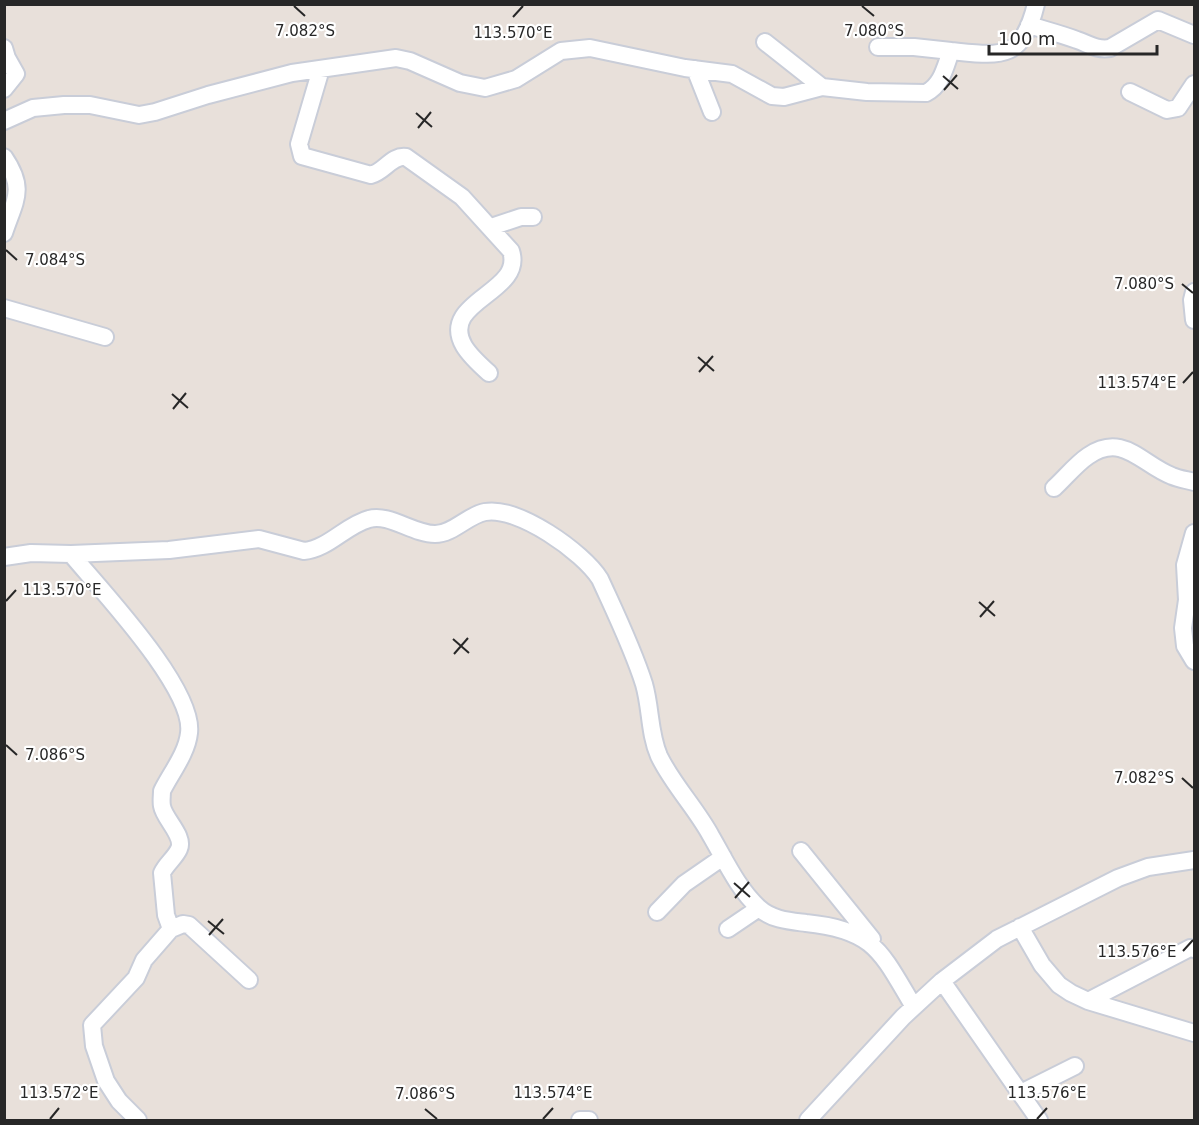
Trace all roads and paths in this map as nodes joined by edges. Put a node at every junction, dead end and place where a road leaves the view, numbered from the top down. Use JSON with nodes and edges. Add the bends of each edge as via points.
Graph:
{"nodes":[{"id":1,"x":1036,"y":4,"type":"edge"},
{"id":2,"x":1029,"y":25,"type":"junction"},
{"id":3,"x":1194,"y":35,"type":"edge"},
{"id":4,"x":765,"y":42,"type":"dead end"},
{"id":5,"x":878,"y":47,"type":"dead end"},
{"id":6,"x":4,"y":48,"type":"edge"},
{"id":7,"x":951,"y":51,"type":"junction"},
{"id":8,"x":321,"y":69,"type":"junction"},
{"id":9,"x":694,"y":69,"type":"junction"},
{"id":10,"x":1194,"y":84,"type":"edge"},
{"id":11,"x":822,"y":87,"type":"junction"},
{"id":12,"x":4,"y":89,"type":"edge"},
{"id":13,"x":1130,"y":92,"type":"dead end"},
{"id":14,"x":712,"y":112,"type":"dead end"},
{"id":15,"x":4,"y":121,"type":"edge"},
{"id":16,"x":4,"y":157,"type":"edge"},
{"id":17,"x":533,"y":218,"type":"dead end"},
{"id":18,"x":491,"y":227,"type":"junction"},
{"id":19,"x":4,"y":233,"type":"edge"},
{"id":20,"x":1194,"y":292,"type":"edge"},
{"id":21,"x":4,"y":308,"type":"edge"},
{"id":22,"x":1194,"y":320,"type":"edge"},
{"id":23,"x":105,"y":337,"type":"dead end"},
{"id":24,"x":489,"y":373,"type":"dead end"},
{"id":25,"x":1194,"y":482,"type":"edge"},
{"id":26,"x":1054,"y":488,"type":"dead end"},
{"id":27,"x":1194,"y":533,"type":"edge"},
{"id":28,"x":71,"y":554,"type":"junction"},
{"id":29,"x":4,"y":556,"type":"edge"},
{"id":30,"x":1194,"y":662,"type":"edge"},
{"id":31,"x":801,"y":851,"type":"dead end"},
{"id":32,"x":723,"y":857,"type":"junction"},
{"id":33,"x":1194,"y":860,"type":"edge"},
{"id":34,"x":759,"y":908,"type":"junction"},
{"id":35,"x":657,"y":912,"type":"dead end"},
{"id":36,"x":1020,"y":927,"type":"junction"},
{"id":37,"x":171,"y":929,"type":"junction"},
{"id":38,"x":728,"y":929,"type":"dead end"},
{"id":39,"x":1194,"y":949,"type":"edge"},
{"id":40,"x":887,"y":962,"type":"junction"},
{"id":41,"x":249,"y":980,"type":"dead end"},
{"id":42,"x":942,"y":981,"type":"junction"},
{"id":43,"x":1088,"y":1001,"type":"junction"},
{"id":44,"x":914,"y":1007,"type":"junction"},
{"id":45,"x":1194,"y":1033,"type":"edge"},
{"id":46,"x":1075,"y":1066,"type":"dead end"},
{"id":47,"x":1021,"y":1093,"type":"junction"},
{"id":48,"x":138,"y":1120,"type":"edge"},
{"id":49,"x":580,"y":1120,"type":"edge"},
{"id":50,"x":590,"y":1120,"type":"edge"},
{"id":51,"x":808,"y":1120,"type":"edge"},
{"id":52,"x":1039,"y":1120,"type":"edge"}],
"edges":[{"from":1,"to":2,"type":"street"},
{"from":2,"to":3,"type":"street","via":[[1102,49],[1158,20]]},
{"from":2,"to":7,"type":"street","via":[[1015,47],[1004,53]]},
{"from":4,"to":11,"type":"street"},
{"from":5,"to":7,"type":"street"},
{"from":6,"to":12,"type":"street","via":[[16,74]]},
{"from":7,"to":11,"type":"street","via":[[939,84],[926,93]]},
{"from":8,"to":9,"type":"street","via":[[396,58],[460,83],[485,88],[516,79],[561,51],[590,48]]},
{"from":8,"to":15,"type":"street","via":[[260,81],[139,115],[90,105],[64,105],[33,108]]},
{"from":8,"to":18,"type":"street","via":[[299,144],[302,156],[363,175],[377,174],[395,159],[406,157],[462,197]]},
{"from":9,"to":11,"type":"street","via":[[732,74],[772,96],[784,97]]},
{"from":9,"to":14,"type":"street"},
{"from":10,"to":13,"type":"street","via":[[1174,111]]},
{"from":16,"to":19,"type":"street","via":[[18,189]]},
{"from":17,"to":18,"type":"street","via":[[521,217]]},
{"from":18,"to":24,"type":"street","via":[[513,259],[507,278],[464,315],[459,333],[463,345]]},
{"from":20,"to":22,"type":"street"},
{"from":21,"to":23,"type":"street"},
{"from":25,"to":26,"type":"street","via":[[1172,477],[1126,448],[1113,446],[1087,456]]},
{"from":27,"to":30,"type":"street","via":[[1185,565],[1187,600],[1183,628],[1185,646]]},
{"from":28,"to":29,"type":"street"},
{"from":28,"to":32,"type":"street","via":[[169,550],[259,539],[304,551],[376,517],[439,534],[485,512],[508,512],[572,549],[595,570],[644,685],[658,754]]},
{"from":28,"to":37,"type":"street","via":[[155,656],[187,710],[188,740],[161,800],[180,844],[162,873]]},
{"from":31,"to":40,"type":"street"},
{"from":32,"to":34,"type":"street"},
{"from":32,"to":35,"type":"street","via":[[684,884]]},
{"from":33,"to":36,"type":"street","via":[[1148,867],[1118,878]]},
{"from":34,"to":38,"type":"street"},
{"from":34,"to":40,"type":"street","via":[[787,921],[857,933]]},
{"from":36,"to":42,"type":"street","via":[[997,939]]},
{"from":36,"to":43,"type":"street","via":[[1059,985]]},
{"from":37,"to":41,"type":"street","via":[[189,925]]},
{"from":37,"to":48,"type":"street","via":[[144,960],[136,978],[92,1025],[94,1047],[106,1081]]},
{"from":39,"to":43,"type":"street"},
{"from":40,"to":44,"type":"street"},
{"from":42,"to":44,"type":"street"},
{"from":42,"to":47,"type":"street"},
{"from":43,"to":45,"type":"street"},
{"from":44,"to":51,"type":"street"},
{"from":46,"to":47,"type":"street"},
{"from":47,"to":52,"type":"street"},
{"from":49,"to":50,"type":"street"}]}
